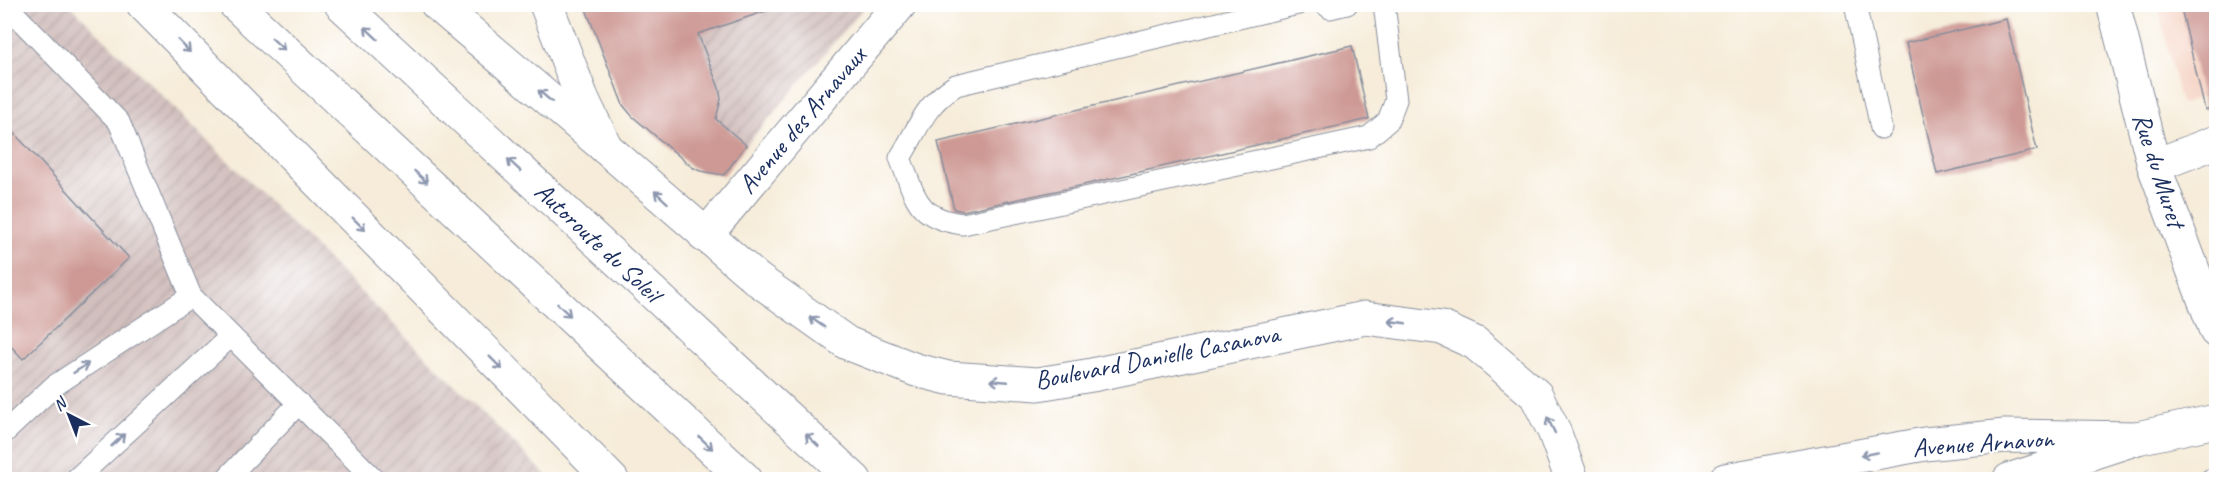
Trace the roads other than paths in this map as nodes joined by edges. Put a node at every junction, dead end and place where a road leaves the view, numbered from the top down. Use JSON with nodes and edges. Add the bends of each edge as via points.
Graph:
{"nodes":[{"id":1,"x":5,"y":4,"type":"edge"},
{"id":2,"x":143,"y":4,"type":"edge"},
{"id":3,"x":235,"y":4,"type":"edge"},
{"id":4,"x":340,"y":4,"type":"edge"},
{"id":5,"x":437,"y":4,"type":"edge"},
{"id":6,"x":546,"y":4,"type":"edge"},
{"id":7,"x":900,"y":4,"type":"edge"},
{"id":8,"x":1298,"y":4,"type":"edge"},
{"id":9,"x":1325,"y":4,"type":"edge"},
{"id":10,"x":1347,"y":4,"type":"edge"},
{"id":11,"x":1384,"y":4,"type":"edge"},
{"id":12,"x":1855,"y":4,"type":"edge"},
{"id":13,"x":2113,"y":4,"type":"edge"},
{"id":14,"x":1881,"y":128,"type":"dead end"},
{"id":15,"x":2217,"y":142,"type":"edge"},
{"id":16,"x":606,"y":148,"type":"junction"},
{"id":17,"x":2154,"y":166,"type":"junction"},
{"id":18,"x":705,"y":236,"type":"junction"},
{"id":19,"x":191,"y":296,"type":"junction"},
{"id":20,"x":2212,"y":310,"type":"edge"},
{"id":21,"x":231,"y":336,"type":"junction"},
{"id":22,"x":299,"y":403,"type":"junction"},
{"id":23,"x":2217,"y":421,"type":"edge"},
{"id":24,"x":4,"y":433,"type":"edge"},
{"id":25,"x":2137,"y":438,"type":"junction"},
{"id":26,"x":2217,"y":478,"type":"edge"},
{"id":27,"x":75,"y":480,"type":"edge"},
{"id":28,"x":225,"y":480,"type":"edge"},
{"id":29,"x":375,"y":480,"type":"edge"},
{"id":30,"x":612,"y":480,"type":"edge"},
{"id":31,"x":746,"y":480,"type":"edge"},
{"id":32,"x":855,"y":480,"type":"edge"},
{"id":33,"x":1572,"y":480,"type":"edge"},
{"id":34,"x":1725,"y":480,"type":"edge"},
{"id":35,"x":2009,"y":480,"type":"edge"},
{"id":36,"x":2210,"y":480,"type":"edge"}],
"edges":[{"from":1,"to":19,"type":"lane","via":[[119,122]]},
{"from":2,"to":30,"type":"main road","one_way":true},
{"from":3,"to":31,"type":"main road","one_way":true},
{"from":32,"to":4,"type":"main road","name":"Autoroute du Soleil","one_way":true},
{"from":16,"to":5,"type":"main road","one_way":true},
{"from":6,"to":16,"type":"main road","name":"Boulevard Danielle Casanova"},
{"from":7,"to":18,"type":"main road","name":"Avenue des Arnavaux"},
{"from":8,"to":11,"type":"lane","via":[[956,85],[924,112],[919,129],[900,158],[920,208],[942,221],[963,224],[1369,137],[1388,121],[1396,100]]},
{"from":9,"to":10,"type":"lane","via":[[1330,8]]},
{"from":12,"to":14,"type":"lane"},
{"from":13,"to":17,"type":"main road","name":"Rue du Muret"},
{"from":15,"to":17,"type":"main road"},
{"from":18,"to":16,"type":"main road","name":"Boulevard Danielle Casanova","one_way":true},
{"from":17,"to":20,"type":"main road","name":"Rue du Muret"},
{"from":33,"to":18,"type":"main road","name":"Boulevard Danielle Casanova","one_way":true,"via":[[1536,395],[1475,343],[1442,328],[1365,318],[1038,384],[948,378],[847,343],[757,279]]},
{"from":19,"to":21,"type":"lane"},
{"from":24,"to":19,"type":"lane","one_way":true,"via":[[54,386]]},
{"from":21,"to":22,"type":"lane"},
{"from":27,"to":21,"type":"lane","one_way":true},
{"from":22,"to":28,"type":"lane"},
{"from":22,"to":29,"type":"lane"},
{"from":23,"to":25,"type":"main road","name":"Avenue Arnavon"},
{"from":25,"to":34,"type":"main road","name":"Avenue Arnavon","one_way":true,"via":[[2005,436],[1925,444]]},
{"from":25,"to":35,"type":"main road","name":"Avenue Arnavon"},
{"from":26,"to":36,"type":"lane"}]}
